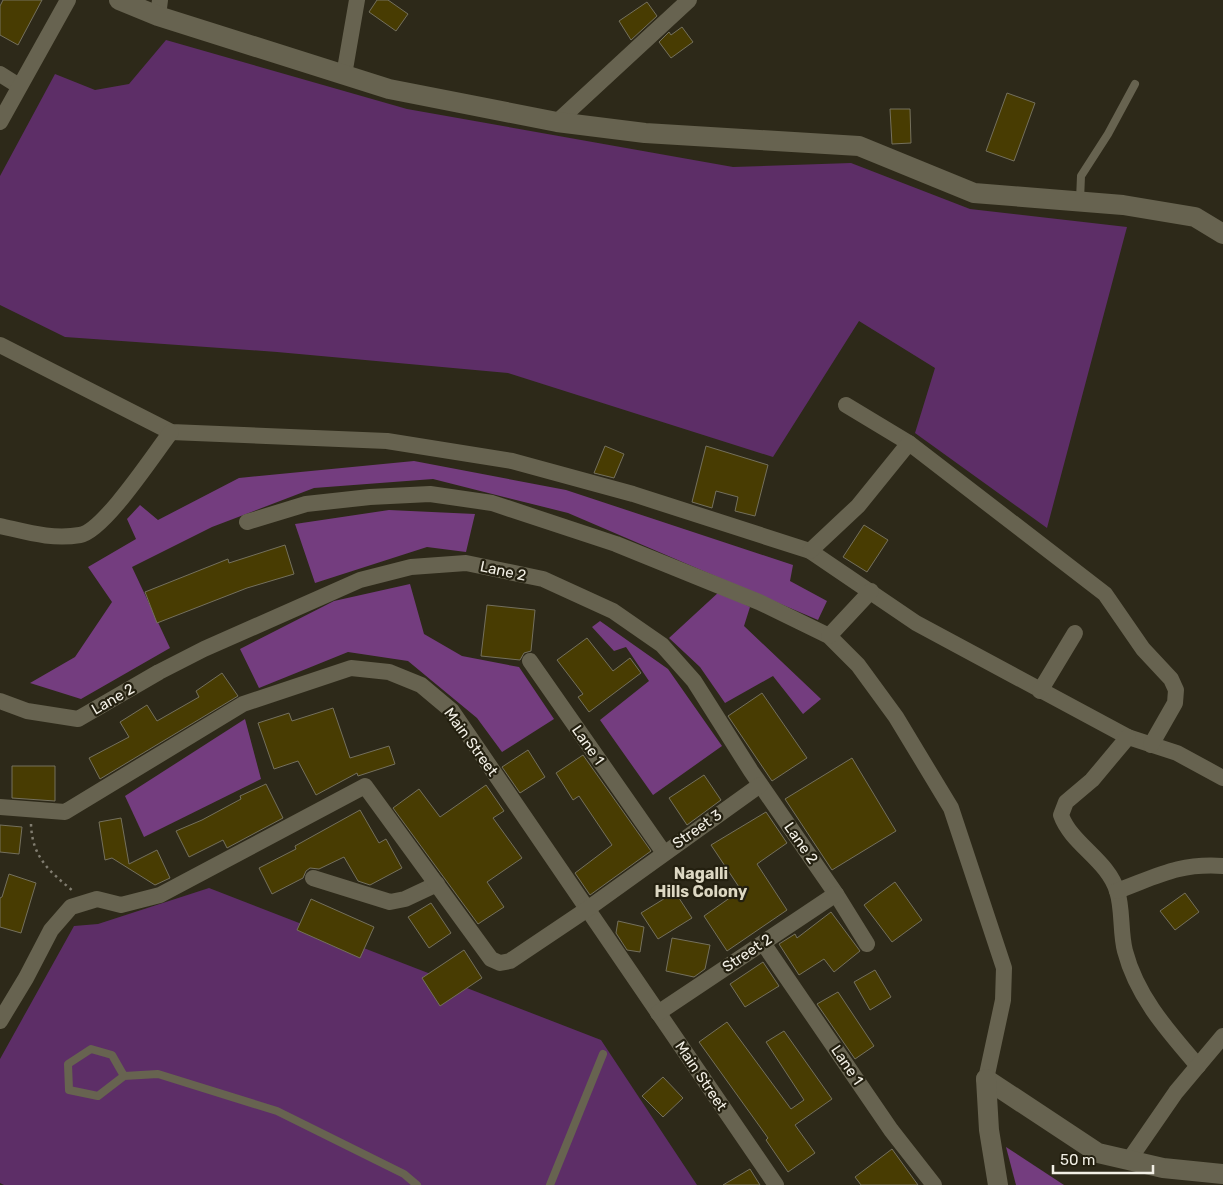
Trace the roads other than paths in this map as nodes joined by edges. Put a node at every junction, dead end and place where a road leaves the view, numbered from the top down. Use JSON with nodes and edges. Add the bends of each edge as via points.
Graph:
{"nodes":[{"id":1,"x":68,"y":0,"type":"edge"},
{"id":2,"x":119,"y":0,"type":"edge"},
{"id":3,"x":357,"y":0,"type":"edge"},
{"id":4,"x":690,"y":0,"type":"edge"},
{"id":5,"x":159,"y":8,"type":"edge"},
{"id":6,"x":0,"y":74,"type":"edge"},
{"id":7,"x":344,"y":75,"type":"junction"},
{"id":8,"x":1135,"y":84,"type":"dead end"},
{"id":9,"x":19,"y":86,"type":"junction"},
{"id":10,"x":0,"y":122,"type":"edge"},
{"id":11,"x":557,"y":122,"type":"junction"},
{"id":12,"x":1080,"y":202,"type":"junction"},
{"id":13,"x":1223,"y":234,"type":"edge"},
{"id":14,"x":0,"y":344,"type":"edge"},
{"id":15,"x":846,"y":404,"type":"dead end"},
{"id":16,"x":171,"y":432,"type":"junction"},
{"id":17,"x":910,"y":443,"type":"junction"},
{"id":18,"x":246,"y":522,"type":"dead end"},
{"id":19,"x":0,"y":526,"type":"edge"},
{"id":20,"x":810,"y":551,"type":"junction"},
{"id":21,"x":871,"y":591,"type":"junction"},
{"id":22,"x":1075,"y":633,"type":"dead end"},
{"id":23,"x":829,"y":636,"type":"junction"},
{"id":24,"x":530,"y":661,"type":"dead end"},
{"id":25,"x":1040,"y":691,"type":"junction"},
{"id":26,"x":0,"y":701,"type":"edge"},
{"id":27,"x":1128,"y":737,"type":"junction"},
{"id":28,"x":1151,"y":745,"type":"junction"},
{"id":29,"x":1223,"y":778,"type":"edge"},
{"id":30,"x":760,"y":785,"type":"junction"},
{"id":31,"x":0,"y":807,"type":"edge"},
{"id":32,"x":664,"y":853,"type":"junction"},
{"id":33,"x":1223,"y":866,"type":"edge"},
{"id":34,"x":313,"y":878,"type":"dead end"},
{"id":35,"x":437,"y":884,"type":"junction"},
{"id":36,"x":1117,"y":891,"type":"junction"},
{"id":37,"x":836,"y":894,"type":"junction"},
{"id":38,"x":586,"y":910,"type":"junction"},
{"id":39,"x":763,"y":943,"type":"junction"},
{"id":40,"x":867,"y":944,"type":"dead end"},
{"id":41,"x":658,"y":1013,"type":"junction"},
{"id":42,"x":0,"y":1021,"type":"edge"},
{"id":43,"x":1223,"y":1036,"type":"edge"},
{"id":44,"x":603,"y":1054,"type":"dead end"},
{"id":45,"x":1198,"y":1066,"type":"junction"},
{"id":46,"x":124,"y":1076,"type":"junction"},
{"id":47,"x":986,"y":1078,"type":"junction"},
{"id":48,"x":1129,"y":1160,"type":"junction"},
{"id":49,"x":1223,"y":1174,"type":"edge"},
{"id":50,"x":417,"y":1185,"type":"edge"},
{"id":51,"x":550,"y":1185,"type":"edge"},
{"id":52,"x":776,"y":1185,"type":"edge"},
{"id":53,"x":934,"y":1185,"type":"edge"},
{"id":54,"x":998,"y":1185,"type":"edge"}],
"edges":[{"from":1,"to":9,"type":"street"},
{"from":2,"to":5,"type":"street"},
{"from":3,"to":7,"type":"street"},
{"from":4,"to":11,"type":"street"},
{"from":5,"to":7,"type":"street"},
{"from":6,"to":9,"type":"street"},
{"from":7,"to":11,"type":"street","via":[[389,89]]},
{"from":8,"to":12,"type":"lane","via":[[1081,176]]},
{"from":9,"to":10,"type":"street"},
{"from":11,"to":12,"type":"street","via":[[645,133],[859,146],[974,192]]},
{"from":12,"to":13,"type":"street","via":[[1123,205],[1195,217]]},
{"from":14,"to":16,"type":"street"},
{"from":15,"to":17,"type":"street"},
{"from":16,"to":19,"type":"street","via":[[104,521],[82,535],[48,537]]},
{"from":16,"to":20,"type":"street","via":[[387,441],[512,461],[633,494]]},
{"from":17,"to":20,"type":"street","via":[[858,506]]},
{"from":17,"to":28,"type":"street","via":[[1105,594],[1143,650],[1176,690],[1176,703]]},
{"from":18,"to":23,"type":"street","via":[[306,504],[370,497],[430,494],[492,503],[616,544],[759,602]]},
{"from":20,"to":21,"type":"street"},
{"from":21,"to":23,"type":"street"},
{"from":21,"to":25,"type":"street","via":[[916,623]]},
{"from":22,"to":25,"type":"street"},
{"from":23,"to":47,"type":"street","via":[[858,665],[896,717],[951,808],[1004,968],[1003,1000]]},
{"from":24,"to":32,"type":"street","name":"Lane 1"},
{"from":25,"to":27,"type":"street"},
{"from":26,"to":30,"type":"street","name":"Lane 2","via":[[27,711],[78,719],[204,649],[360,580],[411,567],[466,563],[543,579],[613,611],[662,645],[694,681]]},
{"from":27,"to":28,"type":"street"},
{"from":27,"to":36,"type":"street","via":[[1092,780],[1066,802],[1061,815],[1065,826],[1110,876]]},
{"from":28,"to":29,"type":"street","via":[[1177,753]]},
{"from":30,"to":32,"type":"street","name":"Street 3"},
{"from":30,"to":37,"type":"street","name":"Lane 2"},
{"from":31,"to":38,"type":"street","name":"Main Street","via":[[65,812],[243,704],[351,668],[390,672],[421,685],[452,711]]},
{"from":32,"to":38,"type":"street","name":"Street 3"},
{"from":33,"to":36,"type":"street","via":[[1202,865],[1168,870]]},
{"from":34,"to":35,"type":"street","via":[[390,902],[405,899]]},
{"from":35,"to":38,"type":"street","name":"Street 3","via":[[491,959],[500,964],[510,961]]},
{"from":35,"to":42,"type":"street","via":[[365,786],[160,896],[122,905],[96,899],[71,907],[51,930]]},
{"from":36,"to":45,"type":"street","via":[[1125,952],[1136,980],[1155,1015]]},
{"from":37,"to":39,"type":"street","name":"Street 2"},
{"from":37,"to":40,"type":"street","name":"Lane 2"},
{"from":38,"to":41,"type":"street","name":"Main Street"},
{"from":39,"to":41,"type":"street","name":"Street 2"},
{"from":39,"to":53,"type":"street","name":"Lane 1","via":[[891,1130]]},
{"from":41,"to":52,"type":"street","name":"Main Street"},
{"from":43,"to":45,"type":"street"},
{"from":44,"to":51,"type":"lane"},
{"from":45,"to":48,"type":"street"},
{"from":46,"to":46,"type":"lane","via":[[98,1096],[69,1090],[68,1064],[91,1048],[112,1055]]},
{"from":46,"to":50,"type":"lane","via":[[158,1074],[277,1111],[404,1174]]},
{"from":47,"to":48,"type":"street","via":[[1098,1153]]},
{"from":47,"to":54,"type":"street","via":[[989,1130]]},
{"from":48,"to":49,"type":"street","via":[[1162,1168]]}]}
